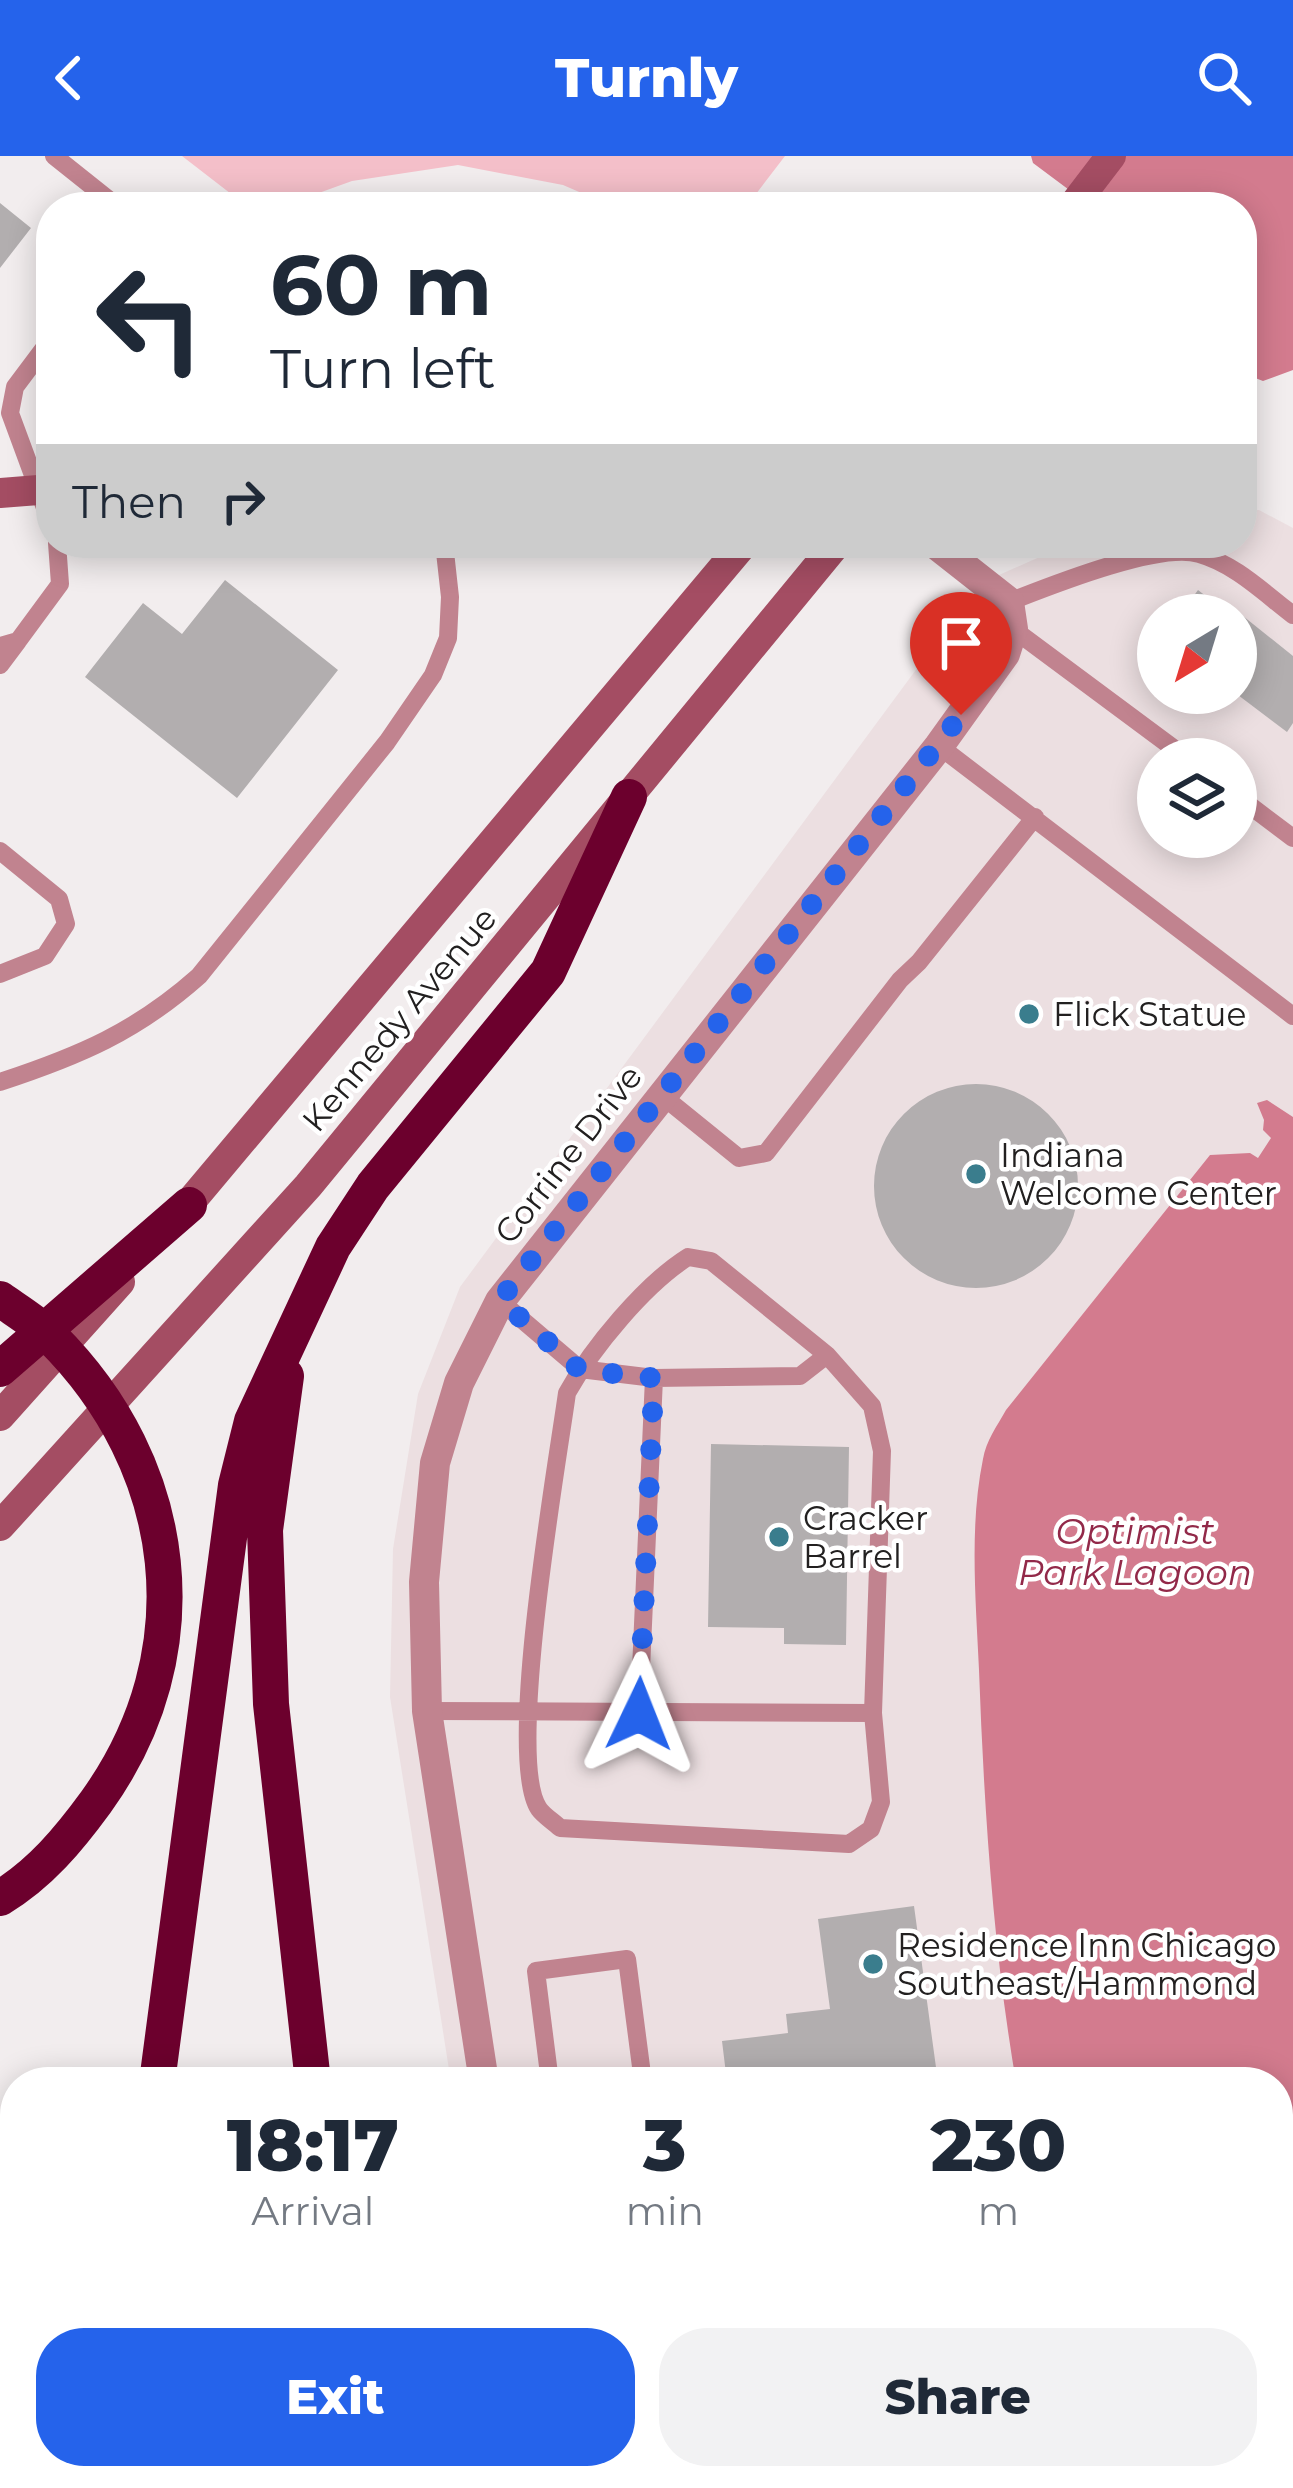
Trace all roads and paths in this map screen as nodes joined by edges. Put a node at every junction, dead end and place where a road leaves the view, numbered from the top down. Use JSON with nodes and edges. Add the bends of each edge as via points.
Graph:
{"nodes":[{"id":1,"x":54,"y":156,"type":"edge"},
{"id":2,"x":1111,"y":156,"type":"edge"},
{"id":3,"x":99,"y":192,"type":"edge"},
{"id":4,"x":1083,"y":192,"type":"edge"},
{"id":5,"x":36,"y":359,"type":"edge"},
{"id":6,"x":5,"y":402,"type":"edge"},
{"id":7,"x":36,"y":469,"type":"edge"},
{"id":8,"x":36,"y":491,"type":"edge"},
{"id":9,"x":0,"y":494,"type":"edge"},
{"id":10,"x":58,"y":558,"type":"edge"},
{"id":11,"x":446,"y":558,"type":"edge"},
{"id":12,"x":732,"y":558,"type":"edge"},
{"id":13,"x":825,"y":558,"type":"edge"},
{"id":14,"x":950,"y":558,"type":"edge"},
{"id":15,"x":1148,"y":558,"type":"edge"},
{"id":16,"x":1209,"y":558,"type":"edge"},
{"id":17,"x":1011,"y":615,"type":"junction"},
{"id":18,"x":1293,"y":615,"type":"edge"},
{"id":19,"x":9,"y":643,"type":"edge"},
{"id":20,"x":0,"y":665,"type":"edge"},
{"id":21,"x":1162,"y":738,"type":"edge"},
{"id":22,"x":939,"y":746,"type":"junction"},
{"id":23,"x":629,"y":797,"type":"junction"},
{"id":24,"x":1257,"y":811,"type":"edge"},
{"id":25,"x":1035,"y":817,"type":"junction"},
{"id":26,"x":1293,"y":838,"type":"edge"},
{"id":27,"x":0,"y":850,"type":"edge"},
{"id":28,"x":0,"y":974,"type":"edge"},
{"id":29,"x":1293,"y":1016,"type":"edge"},
{"id":30,"x":0,"y":1082,"type":"edge"},
{"id":31,"x":660,"y":1094,"type":"junction"},
{"id":32,"x":189,"y":1205,"type":"junction"},
{"id":33,"x":0,"y":1299,"type":"edge"},
{"id":34,"x":500,"y":1300,"type":"junction"},
{"id":35,"x":293,"y":1327,"type":"junction"},
{"id":36,"x":827,"y":1355,"type":"junction"},
{"id":37,"x":0,"y":1369,"type":"edge"},
{"id":38,"x":580,"y":1370,"type":"junction"},
{"id":39,"x":654,"y":1378,"type":"junction"},
{"id":40,"x":0,"y":1416,"type":"edge"},
{"id":41,"x":0,"y":1526,"type":"edge"},
{"id":42,"x":427,"y":1711,"type":"junction"},
{"id":43,"x":873,"y":1713,"type":"junction"},
{"id":44,"x":525,"y":1714,"type":"junction"},
{"id":45,"x":639,"y":1714,"type":"junction"},
{"id":46,"x":0,"y":1898,"type":"edge"},
{"id":47,"x":159,"y":2067,"type":"edge"},
{"id":48,"x":312,"y":2067,"type":"edge"},
{"id":49,"x":482,"y":2067,"type":"edge"},
{"id":50,"x":548,"y":2067,"type":"edge"},
{"id":51,"x":641,"y":2067,"type":"edge"}],
"edges":[{"from":1,"to":3,"type":"lane"},
{"from":2,"to":4,"type":"main road"},
{"from":5,"to":6,"type":"lane"},
{"from":6,"to":7,"type":"lane"},
{"from":8,"to":9,"type":"main road"},
{"from":10,"to":19,"type":"lane","via":[[60,584]]},
{"from":11,"to":30,"type":"lane","via":[[448,638],[433,675],[199,976],[127,1031]]},
{"from":12,"to":32,"type":"main road","name":"Kennedy Avenue"},
{"from":13,"to":23,"type":"main road","name":"Kennedy Avenue"},
{"from":14,"to":17,"type":"street"},
{"from":15,"to":17,"type":"lane","via":[[1117,562]]},
{"from":16,"to":18,"type":"lane"},
{"from":17,"to":21,"type":"lane"},
{"from":17,"to":22,"type":"street","name":"Corrine Drive","via":[[1005,654]]},
{"from":19,"to":20,"type":"lane"},
{"from":22,"to":25,"type":"lane"},
{"from":22,"to":31,"type":"street","name":"Corrine Drive"},
{"from":23,"to":35,"type":"highway","via":[[548,972],[373,1186]]},
{"from":23,"to":41,"type":"main road","name":"Kennedy Avenue","via":[[308,1186]]},
{"from":24,"to":26,"type":"lane"},
{"from":25,"to":29,"type":"lane"},
{"from":25,"to":31,"type":"lane","via":[[766,1153],[739,1158]]},
{"from":27,"to":28,"type":"lane","via":[[59,899],[66,924],[45,956]]},
{"from":31,"to":34,"type":"street","name":"Corrine Drive"},
{"from":32,"to":37,"type":"highway"},
{"from":32,"to":40,"type":"main road","name":"Kennedy Avenue"},
{"from":33,"to":46,"type":"highway","via":[[48,1334],[98,1389],[158,1516],[164,1576],[164,1637],[125,1762],[51,1859]]},
{"from":34,"to":38,"type":"lane"},
{"from":34,"to":42,"type":"street","name":"Corrine Drive","via":[[459,1384],[435,1463],[424,1582]]},
{"from":35,"to":47,"type":"highway","via":[[252,1421],[236,1484]]},
{"from":35,"to":48,"type":"highway","via":[[265,1530],[272,1704]]},
{"from":36,"to":38,"type":"lane","via":[[711,1261],[688,1257],[665,1271]]},
{"from":36,"to":39,"type":"lane","via":[[800,1376]]},
{"from":36,"to":43,"type":"lane","via":[[872,1406],[882,1451]]},
{"from":38,"to":39,"type":"lane"},
{"from":38,"to":44,"type":"lane","via":[[567,1393]]},
{"from":39,"to":45,"type":"lane"},
{"from":42,"to":44,"type":"lane"},
{"from":42,"to":49,"type":"street","name":"Corrine Drive"},
{"from":43,"to":44,"type":"lane","via":[[881,1802],[871,1829],[849,1844],[560,1828],[538,1808]]},
{"from":43,"to":45,"type":"lane"},
{"from":44,"to":45,"type":"lane"},
{"from":50,"to":51,"type":"lane","via":[[536,1971],[626,1959]]}]}
